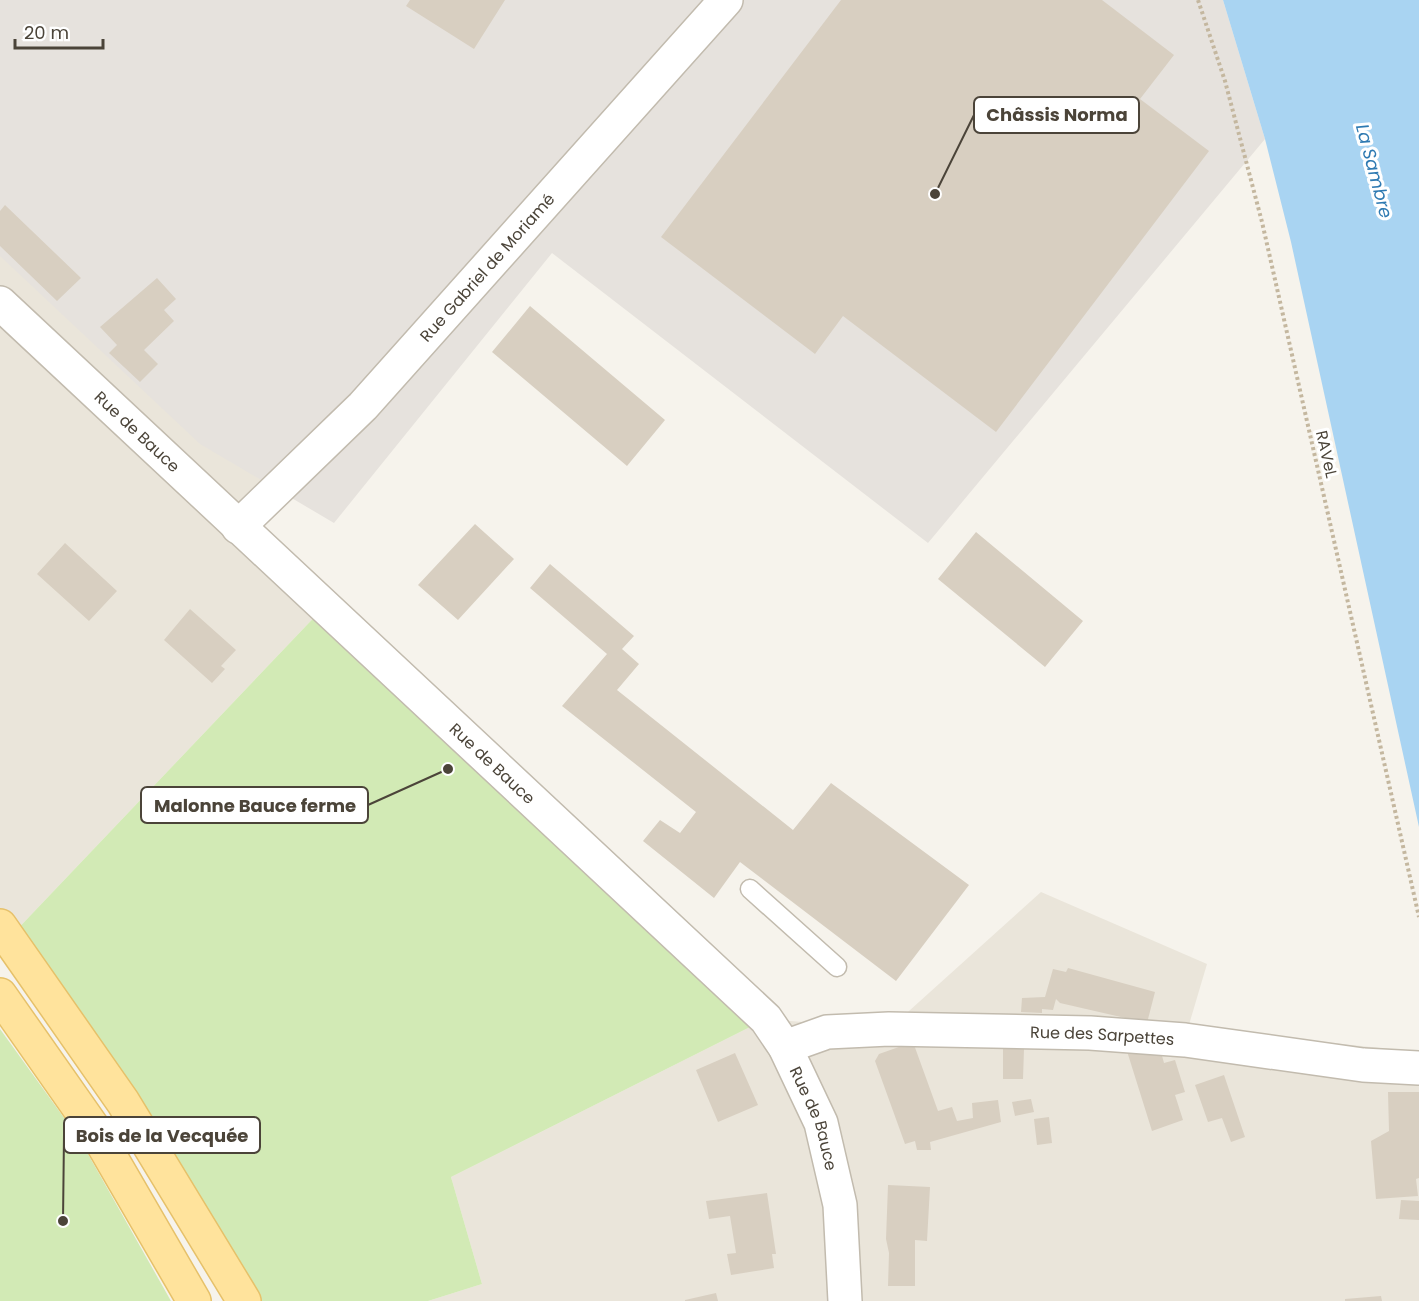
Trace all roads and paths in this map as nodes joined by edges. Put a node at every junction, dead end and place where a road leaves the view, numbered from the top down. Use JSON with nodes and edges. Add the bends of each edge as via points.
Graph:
{"nodes":[{"id":1,"x":726,"y":0,"type":"edge"},
{"id":2,"x":1198,"y":0,"type":"edge"},
{"id":3,"x":0,"y":303,"type":"edge"},
{"id":4,"x":238,"y":527,"type":"junction"},
{"id":5,"x":750,"y":889,"type":"dead end"},
{"id":6,"x":1419,"y":917,"type":"edge"},
{"id":7,"x":0,"y":926,"type":"edge"},
{"id":8,"x":837,"y":967,"type":"dead end"},
{"id":9,"x":0,"y":995,"type":"edge"},
{"id":10,"x":785,"y":1047,"type":"junction"},
{"id":11,"x":1419,"y":1068,"type":"edge"},
{"id":12,"x":194,"y":1301,"type":"edge"},
{"id":13,"x":244,"y":1301,"type":"edge"},
{"id":14,"x":845,"y":1301,"type":"edge"}],
"edges":[{"from":1,"to":4,"type":"street","name":"Rue Gabriel de Moriamé","via":[[363,406]]},
{"from":2,"to":6,"type":"path","name":"RAVeL","via":[[1225,81],[1262,222]]},
{"from":3,"to":4,"type":"street","name":"Rue de Bauce"},
{"from":4,"to":10,"type":"street","name":"Rue de Bauce","via":[[766,1019]]},
{"from":5,"to":8,"type":"lane"},
{"from":7,"to":13,"type":"main road","via":[[123,1102]]},
{"from":9,"to":12,"type":"main road","via":[[96,1132]]},
{"from":10,"to":11,"type":"street","name":"Rue des Sarpettes","via":[[827,1032],[889,1029],[1090,1033],[1185,1040],[1363,1065]]},
{"from":10,"to":14,"type":"street","name":"Rue de Bauce","via":[[820,1123],[838,1195]]}]}
